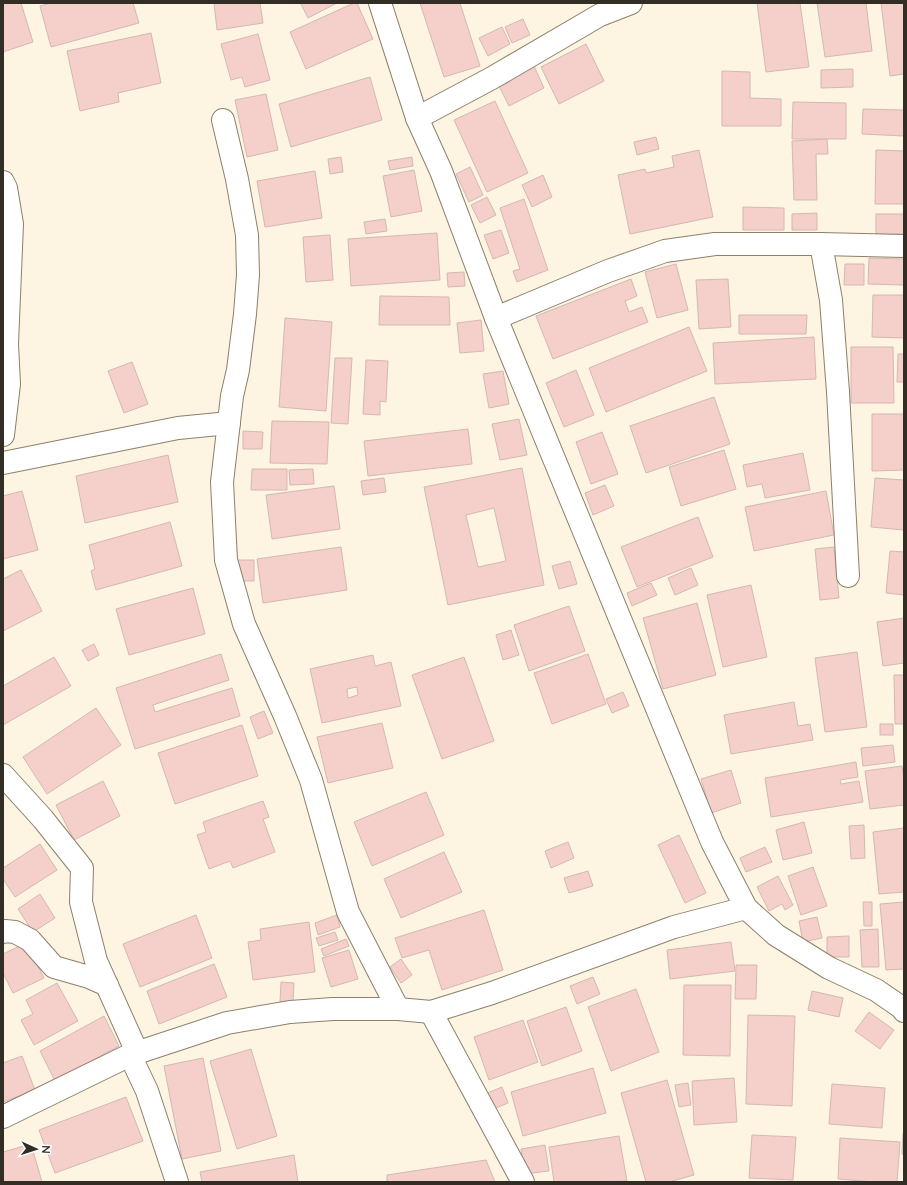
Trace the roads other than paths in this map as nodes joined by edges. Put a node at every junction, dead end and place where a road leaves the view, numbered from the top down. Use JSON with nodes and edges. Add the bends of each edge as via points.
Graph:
{"nodes":[{"id":1,"x":380,"y":3,"type":"edge"},
{"id":2,"x":631,"y":3,"type":"edge"},
{"id":3,"x":598,"y":9,"type":"edge"},
{"id":4,"x":417,"y":118,"type":"junction"},
{"id":5,"x":223,"y":120,"type":"dead end"},
{"id":6,"x":3,"y":182,"type":"edge"},
{"id":7,"x":821,"y":244,"type":"junction"},
{"id":8,"x":904,"y":246,"type":"edge"},
{"id":9,"x":496,"y":318,"type":"junction"},
{"id":10,"x":229,"y":423,"type":"junction"},
{"id":11,"x":3,"y":435,"type":"edge"},
{"id":12,"x":3,"y":463,"type":"edge"},
{"id":13,"x":848,"y":576,"type":"dead end"},
{"id":14,"x":3,"y":775,"type":"edge"},
{"id":15,"x":746,"y":908,"type":"junction"},
{"id":16,"x":3,"y":932,"type":"edge"},
{"id":17,"x":107,"y":985,"type":"junction"},
{"id":18,"x":398,"y":1009,"type":"junction"},
{"id":19,"x":904,"y":1011,"type":"edge"},
{"id":20,"x":431,"y":1012,"type":"junction"},
{"id":21,"x":133,"y":1054,"type":"junction"},
{"id":22,"x":3,"y":1117,"type":"edge"},
{"id":23,"x":177,"y":1182,"type":"edge"},
{"id":24,"x":523,"y":1182,"type":"edge"}],
"edges":[{"from":1,"to":4,"type":"street"},
{"from":2,"to":3,"type":"street"},
{"from":3,"to":4,"type":"street","via":[[492,78]]},
{"from":4,"to":9,"type":"street","via":[[441,171]]},
{"from":5,"to":10,"type":"street","via":[[247,235],[248,275],[238,370]]},
{"from":6,"to":11,"type":"street","via":[[12,224],[7,344],[9,384]]},
{"from":7,"to":8,"type":"street"},
{"from":7,"to":9,"type":"street","via":[[716,244],[665,251],[608,271]]},
{"from":7,"to":13,"type":"street","via":[[831,300]]},
{"from":9,"to":15,"type":"street","via":[[712,842]]},
{"from":10,"to":12,"type":"street","via":[[178,428]]},
{"from":10,"to":18,"type":"street","via":[[222,482],[226,560],[244,624],[311,780],[348,912]]},
{"from":14,"to":17,"type":"street","via":[[44,819],[82,868],[82,902],[96,961]]},
{"from":15,"to":19,"type":"street","via":[[776,935],[829,968],[876,990]]},
{"from":15,"to":20,"type":"street","via":[[674,927],[492,993]]},
{"from":16,"to":17,"type":"street","via":[[15,932],[30,940],[54,967],[90,977]]},
{"from":17,"to":21,"type":"street"},
{"from":18,"to":20,"type":"street"},
{"from":18,"to":21,"type":"street","via":[[333,1009],[227,1023]]},
{"from":20,"to":24,"type":"street"},
{"from":21,"to":22,"type":"street"},
{"from":21,"to":23,"type":"street"}]}
